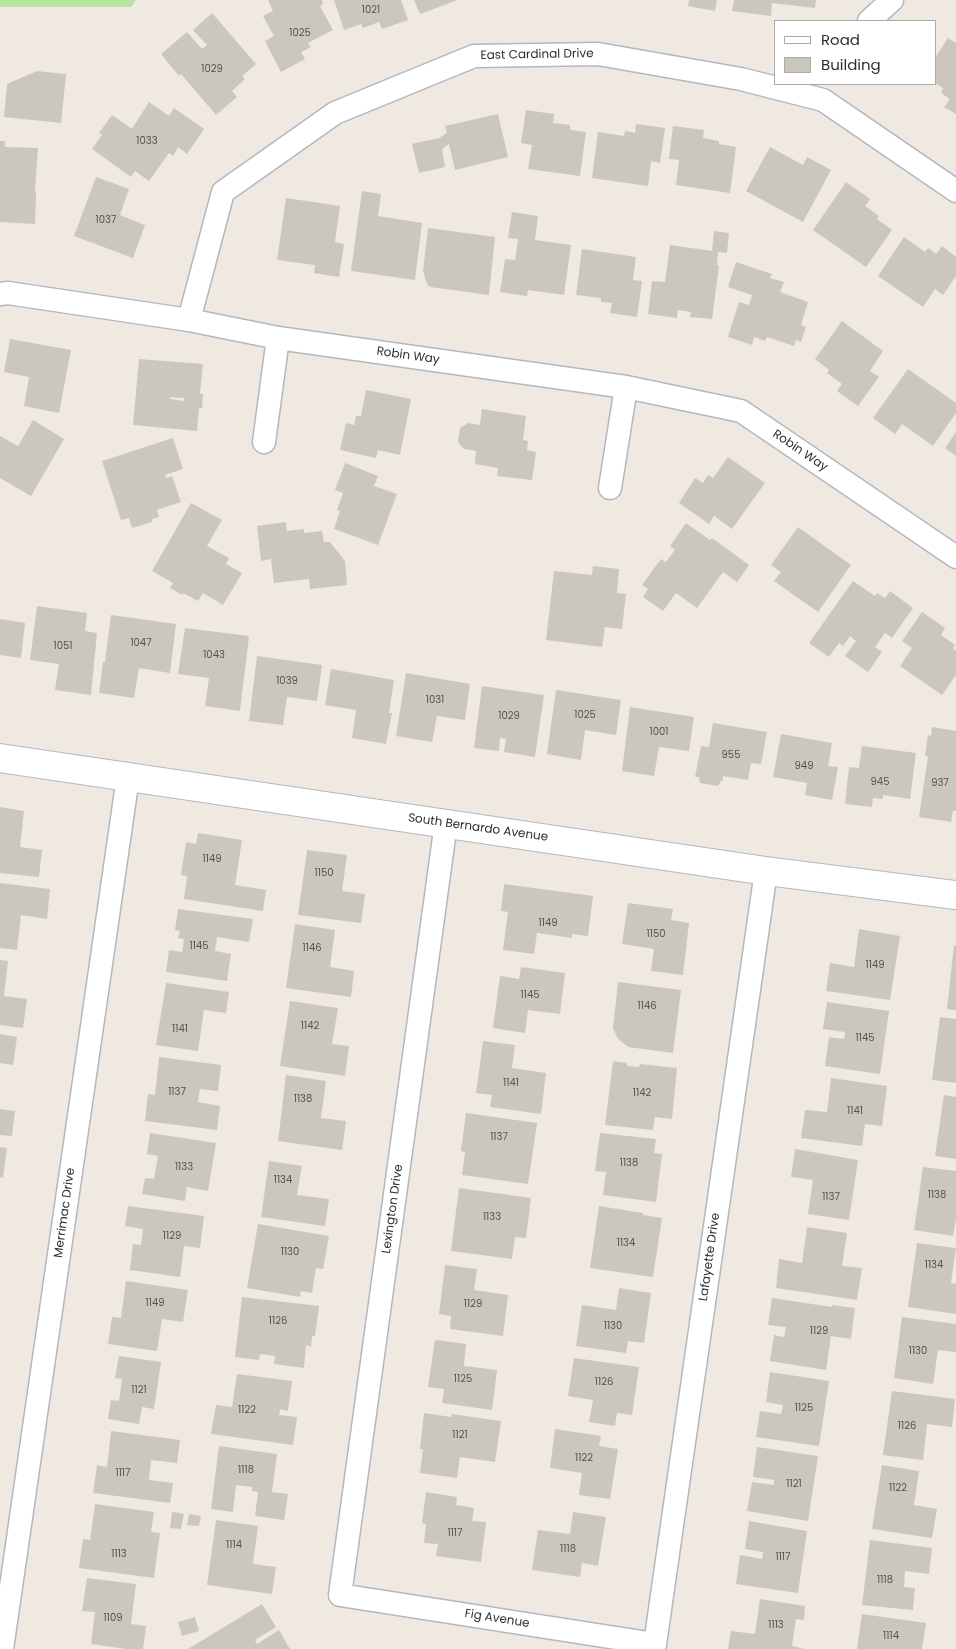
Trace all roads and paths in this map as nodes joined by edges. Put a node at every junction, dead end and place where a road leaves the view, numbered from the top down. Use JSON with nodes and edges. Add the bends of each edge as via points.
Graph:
{"nodes":[{"id":1,"x":892,"y":0,"type":"edge"},
{"id":2,"x":870,"y":20,"type":"edge"},
{"id":3,"x":774,"y":84,"type":"edge"},
{"id":4,"x":781,"y":85,"type":"edge"},
{"id":5,"x":827,"y":92,"type":"edge"},
{"id":6,"x":956,"y":191,"type":"edge"},
{"id":7,"x":0,"y":294,"type":"edge"},
{"id":8,"x":189,"y":320,"type":"junction"},
{"id":9,"x":278,"y":338,"type":"junction"},
{"id":10,"x":626,"y":387,"type":"junction"},
{"id":11,"x":264,"y":442,"type":"dead end"},
{"id":12,"x":610,"y":488,"type":"dead end"},
{"id":13,"x":956,"y":557,"type":"edge"},
{"id":14,"x":0,"y":758,"type":"edge"},
{"id":15,"x":128,"y":777,"type":"junction"},
{"id":16,"x":446,"y":823,"type":"junction"},
{"id":17,"x":766,"y":871,"type":"junction"},
{"id":18,"x":956,"y":895,"type":"edge"},
{"id":19,"x":340,"y":1595,"type":"joint"},
{"id":20,"x":655,"y":1644,"type":"joint"},
{"id":21,"x":2,"y":1649,"type":"edge"}],
"edges":[{"from":1,"to":2,"type":"street"},
{"from":3,"to":8,"type":"street","name":"East Cardinal Drive","via":[[598,54],[474,56],[335,114],[223,192]]},
{"from":4,"to":5,"type":"street","name":"East Cardinal Drive"},
{"from":5,"to":6,"type":"street","name":"East Cardinal Drive"},
{"from":7,"to":8,"type":"street","name":"Robin Way"},
{"from":8,"to":9,"type":"street","name":"Robin Way"},
{"from":9,"to":10,"type":"street","name":"Robin Way"},
{"from":9,"to":11,"type":"street"},
{"from":10,"to":12,"type":"street"},
{"from":10,"to":13,"type":"street","name":"Robin Way","via":[[741,411]]},
{"from":14,"to":15,"type":"street","name":"South Bernardo Avenue"},
{"from":15,"to":16,"type":"street","name":"South Bernardo Avenue"},
{"from":15,"to":21,"type":"street","name":"Merrimac Drive"},
{"from":16,"to":17,"type":"street","name":"South Bernardo Avenue"},
{"from":16,"to":19,"type":"street","name":"Lexington Drive"},
{"from":17,"to":18,"type":"street","name":"South Bernardo Avenue"},
{"from":17,"to":20,"type":"street","name":"Lafayette Drive"},
{"from":19,"to":20,"type":"street","name":"Fig Avenue"}]}
